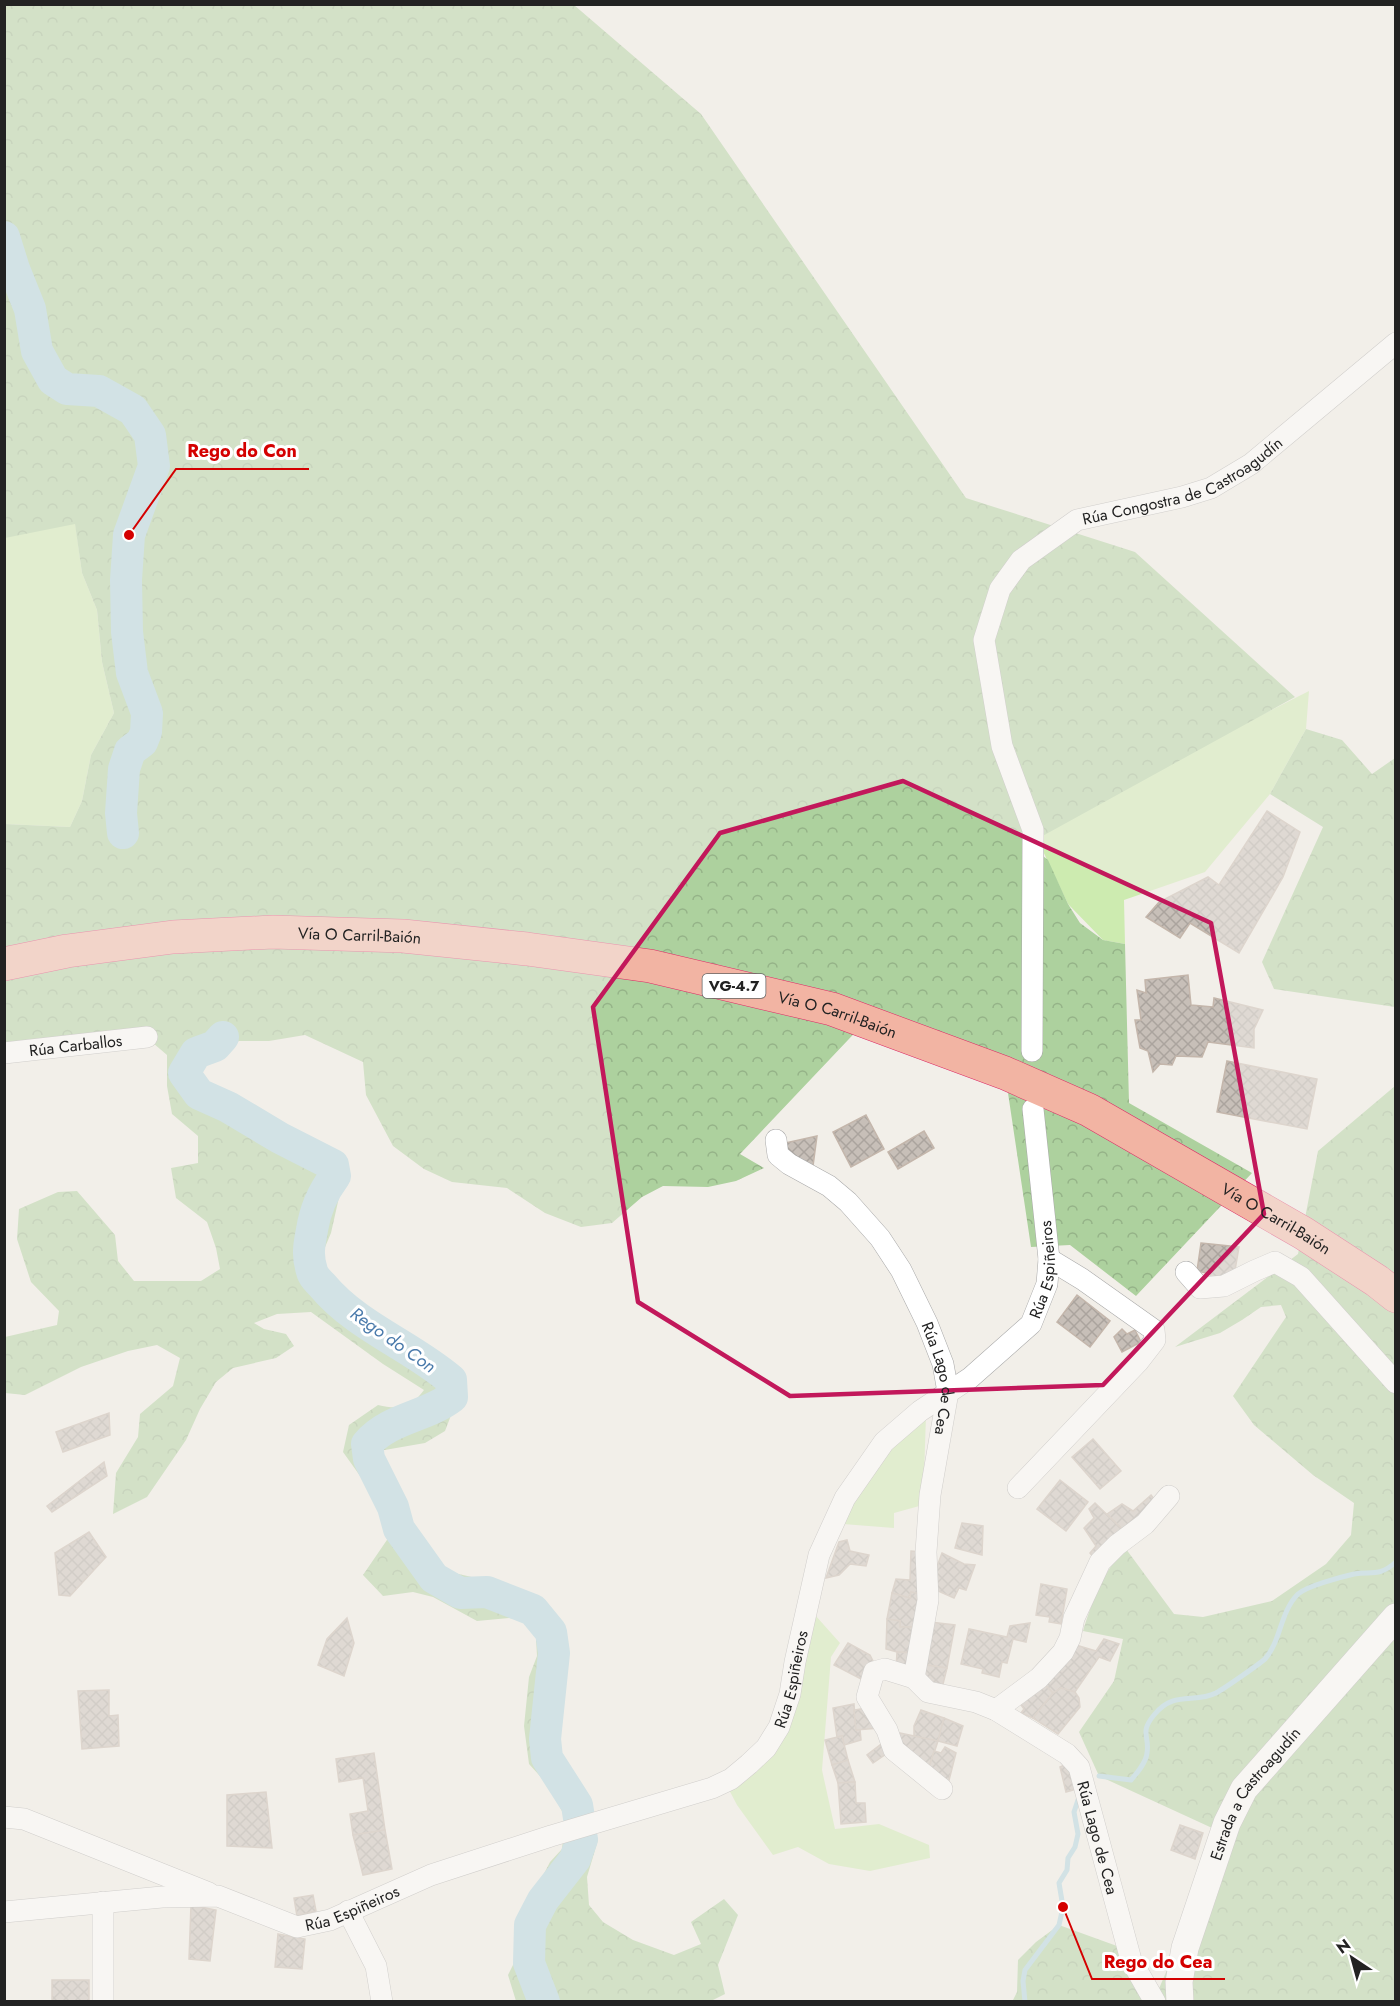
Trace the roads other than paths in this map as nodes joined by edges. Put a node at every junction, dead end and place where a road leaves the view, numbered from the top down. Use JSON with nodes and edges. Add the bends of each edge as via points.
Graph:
{"nodes":[{"id":1,"x":1395,"y":343,"type":"edge"},
{"id":2,"x":4,"y":964,"type":"edge"},
{"id":3,"x":147,"y":1037,"type":"dead end"},
{"id":4,"x":1032,"y":1051,"type":"dead end"},
{"id":5,"x":4,"y":1053,"type":"edge"},
{"id":6,"x":1033,"y":1109,"type":"dead end"},
{"id":7,"x":776,"y":1140,"type":"dead end"},
{"id":8,"x":1049,"y":1259,"type":"junction"},
{"id":9,"x":1186,"y":1272,"type":"dead end"},
{"id":10,"x":1395,"y":1296,"type":"edge"},
{"id":11,"x":1395,"y":1383,"type":"edge"},
{"id":12,"x":948,"y":1392,"type":"junction"},
{"id":13,"x":1018,"y":1488,"type":"dead end"},
{"id":14,"x":1169,"y":1496,"type":"dead end"},
{"id":15,"x":1395,"y":1617,"type":"edge"},
{"id":16,"x":914,"y":1678,"type":"junction"},
{"id":17,"x":996,"y":1710,"type":"junction"},
{"id":18,"x":942,"y":1789,"type":"dead end"},
{"id":19,"x":4,"y":1817,"type":"edge"},
{"id":20,"x":218,"y":1896,"type":"junction"},
{"id":21,"x":103,"y":1902,"type":"junction"},
{"id":22,"x":348,"y":1911,"type":"junction"},
{"id":23,"x":4,"y":1912,"type":"edge"},
{"id":24,"x":103,"y":2001,"type":"edge"},
{"id":25,"x":382,"y":2001,"type":"edge"},
{"id":26,"x":1155,"y":2001,"type":"edge"},
{"id":27,"x":1180,"y":2001,"type":"edge"}],
"edges":[{"from":1,"to":4,"type":"street","name":"Rúa Congostra de Castroagudín","via":[[1251,464],[1211,488],[1077,520],[1021,560],[1000,589],[984,640],[1002,746],[1033,830]]},
{"from":2,"to":10,"type":"highway","name":"Vía O Carril-Baión","number":"VG-4.7","via":[[173,937],[273,932],[403,936],[650,966],[832,1009],[1005,1073],[1089,1110],[1303,1233]]},
{"from":3,"to":5,"type":"street","name":"Rúa Carballos"},
{"from":6,"to":8,"type":"street","name":"Rúa Espiñeiros"},
{"from":7,"to":12,"type":"street","name":"Rúa Lago de Cea","via":[[778,1155],[829,1186],[880,1238],[927,1323],[943,1364]]},
{"from":8,"to":12,"type":"street","name":"Rúa Espiñeiros","via":[[1047,1284],[1031,1324]]},
{"from":8,"to":13,"type":"street","via":[[1154,1330],[1155,1340]]},
{"from":9,"to":11,"type":"street","via":[[1200,1288],[1224,1286],[1275,1262],[1301,1276]]},
{"from":12,"to":16,"type":"street","name":"Rúa Lago de Cea","via":[[930,1495],[928,1600]]},
{"from":12,"to":22,"type":"street","name":"Rúa Espiñeiros","via":[[885,1442],[845,1498],[819,1555],[790,1694],[779,1727],[766,1748],[732,1779],[431,1875]]},
{"from":14,"to":17,"type":"street","via":[[1145,1524],[1100,1562],[1063,1652],[1039,1678]]},
{"from":15,"to":27,"type":"street","name":"Estrada a Castroagudín","via":[[1244,1789],[1227,1823],[1185,1948]]},
{"from":16,"to":17,"type":"street","name":"Rúa Lago de Cea","via":[[928,1692]]},
{"from":16,"to":18,"type":"street","name":"Rúa Lago de Cea","via":[[885,1669],[874,1672],[867,1697],[894,1750]]},
{"from":17,"to":26,"type":"street","name":"Rúa Lago de Cea","via":[[1067,1754],[1079,1767],[1131,1960]]},
{"from":19,"to":20,"type":"street","name":"Rúa Espiñeiros","via":[[24,1819]]},
{"from":20,"to":21,"type":"street","name":"Rúa Espiñeiros"},
{"from":20,"to":22,"type":"street","name":"Rúa Espiñeiros","via":[[297,1928]]},
{"from":21,"to":23,"type":"street","name":"Rúa Espiñeiros"},
{"from":21,"to":24,"type":"street"},
{"from":22,"to":25,"type":"street","via":[[376,1966]]}]}
